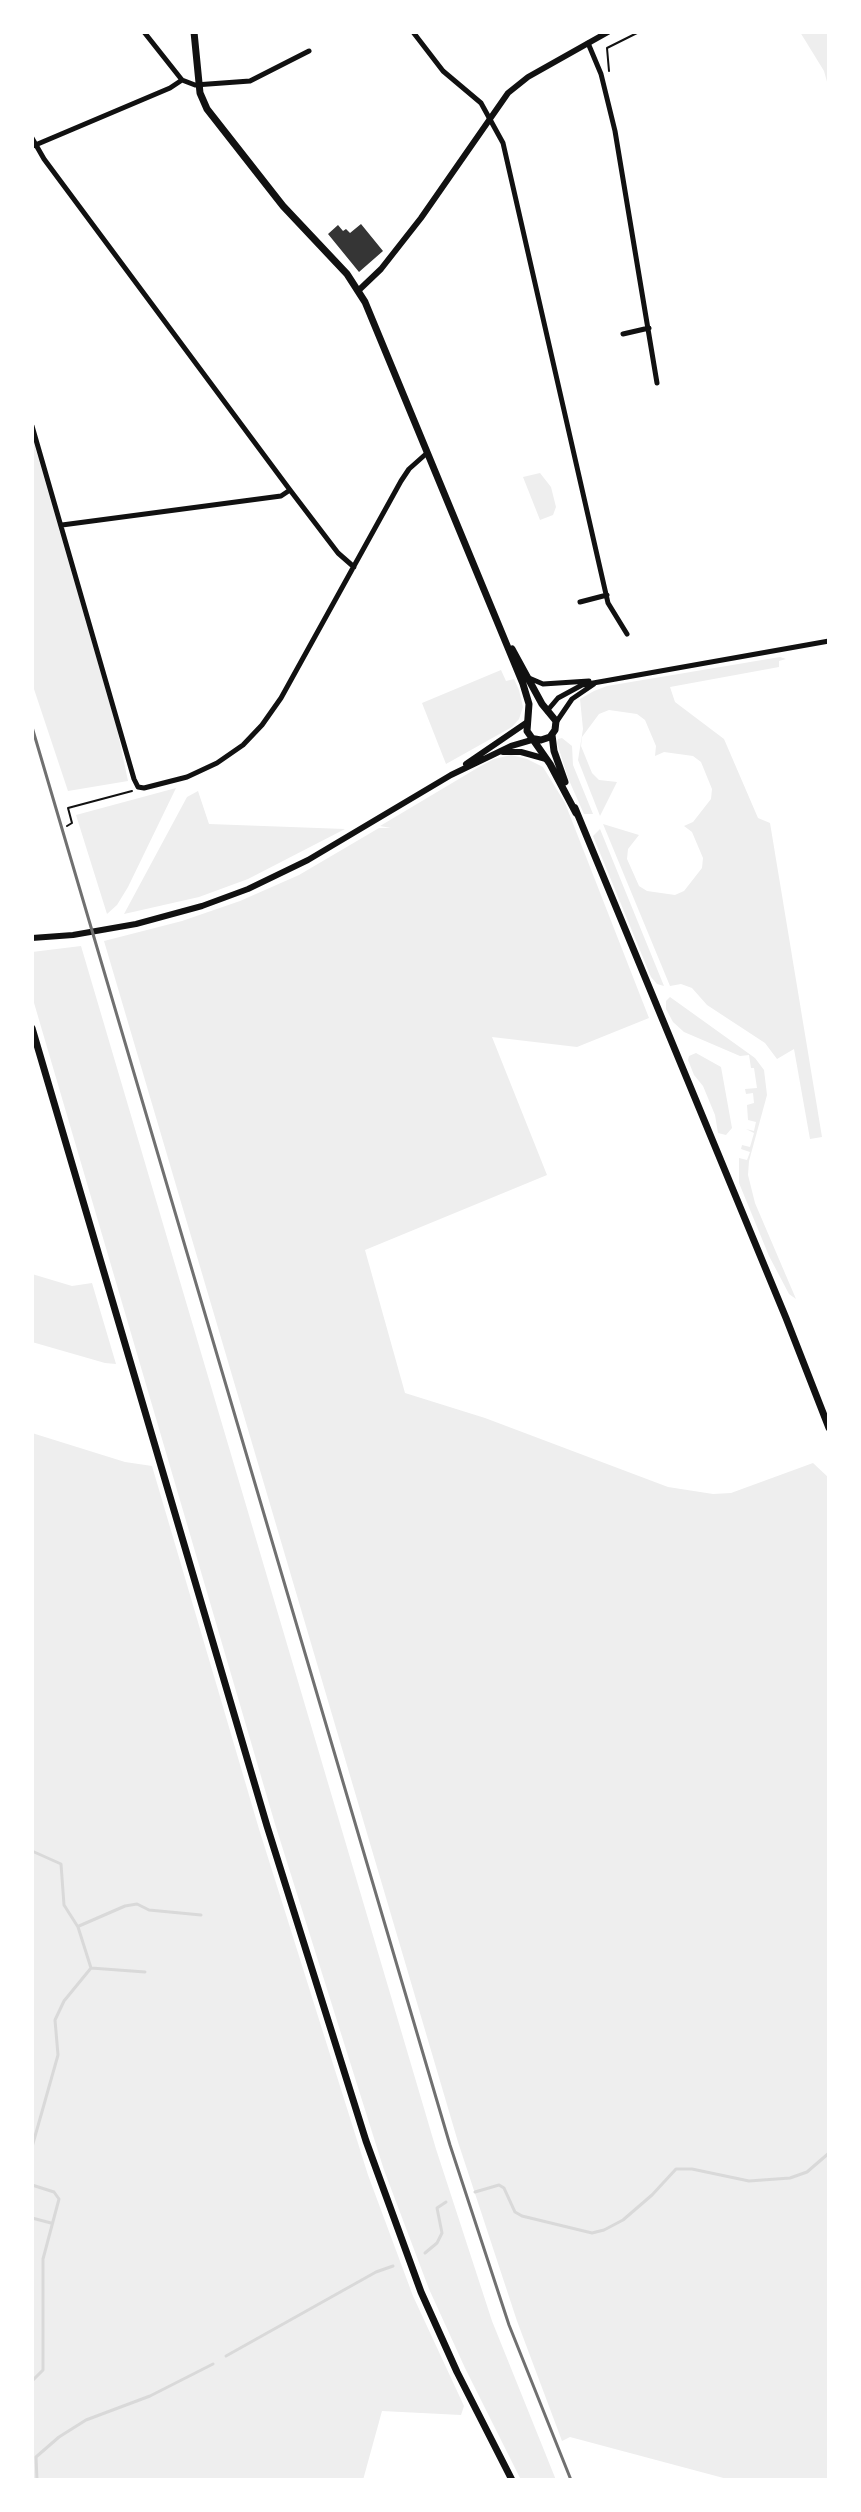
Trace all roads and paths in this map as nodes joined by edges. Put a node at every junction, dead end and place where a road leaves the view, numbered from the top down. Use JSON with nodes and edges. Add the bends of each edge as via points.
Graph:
{"nodes":[{"id":1,"x":144,"y":32,"type":"edge"},
{"id":2,"x":194,"y":32,"type":"edge"},
{"id":3,"x":413,"y":32,"type":"edge"},
{"id":4,"x":608,"y":32,"type":"edge"},
{"id":5,"x":639,"y":32,"type":"edge"},
{"id":6,"x":588,"y":43,"type":"junction"},
{"id":7,"x":309,"y":51,"type":"dead end"},
{"id":8,"x":601,"y":74,"type":"junction"},
{"id":9,"x":182,"y":80,"type":"junction"},
{"id":10,"x":199,"y":85,"type":"junction"},
{"id":11,"x":490,"y":116,"type":"junction"},
{"id":12,"x":32,"y":138,"type":"edge"},
{"id":13,"x":34,"y":146,"type":"edge"},
{"id":14,"x":359,"y":290,"type":"junction"},
{"id":15,"x":649,"y":328,"type":"junction"},
{"id":16,"x":623,"y":334,"type":"dead end"},
{"id":17,"x":657,"y":383,"type":"dead end"},
{"id":18,"x":32,"y":426,"type":"edge"},
{"id":19,"x":428,"y":452,"type":"junction"},
{"id":20,"x":290,"y":490,"type":"junction"},
{"id":21,"x":62,"y":525,"type":"junction"},
{"id":22,"x":354,"y":567,"type":"junction"},
{"id":23,"x":607,"y":595,"type":"junction"},
{"id":24,"x":580,"y":602,"type":"dead end"},
{"id":25,"x":496,"y":618,"type":"junction"},
{"id":26,"x":627,"y":634,"type":"dead end"},
{"id":27,"x":829,"y":641,"type":"edge"},
{"id":28,"x":525,"y":674,"type":"junction"},
{"id":29,"x":606,"y":680,"type":"junction"},
{"id":30,"x":547,"y":710,"type":"junction"},
{"id":31,"x":526,"y":721,"type":"junction"},
{"id":32,"x":556,"y":725,"type":"junction"},
{"id":33,"x":552,"y":735,"type":"junction"},
{"id":34,"x":535,"y":739,"type":"junction"},
{"id":35,"x":492,"y":755,"type":"junction"},
{"id":36,"x":550,"y":764,"type":"junction"},
{"id":37,"x":451,"y":775,"type":"junction"},
{"id":38,"x":138,"y":787,"type":"junction"},
{"id":39,"x":576,"y":813,"type":"junction"},
{"id":40,"x":67,"y":826,"type":"dead end"},
{"id":41,"x":32,"y":938,"type":"edge"},
{"id":42,"x":32,"y":1028,"type":"edge"},
{"id":43,"x":829,"y":1428,"type":"edge"},
{"id":44,"x":512,"y":2480,"type":"edge"}],
"edges":[{"from":1,"to":9,"type":"street"},
{"from":2,"to":10,"type":"main road"},
{"from":3,"to":11,"type":"street","via":[[432,59]]},
{"from":4,"to":6,"type":"street"},
{"from":5,"to":8,"type":"path","via":[[607,48],[610,72]]},
{"from":6,"to":8,"type":"street"},
{"from":6,"to":11,"type":"street","via":[[518,84]]},
{"from":7,"to":10,"type":"street","via":[[250,81]]},
{"from":8,"to":15,"type":"street"},
{"from":9,"to":10,"type":"street"},
{"from":9,"to":13,"type":"street"},
{"from":10,"to":14,"type":"main road","via":[[204,105],[216,121]]},
{"from":11,"to":14,"type":"street","via":[[421,218]]},
{"from":11,"to":23,"type":"street","via":[[505,152]]},
{"from":12,"to":13,"type":"street"},
{"from":13,"to":20,"type":"street"},
{"from":14,"to":19,"type":"main road"},
{"from":15,"to":16,"type":"street"},
{"from":15,"to":17,"type":"street"},
{"from":18,"to":21,"type":"street"},
{"from":19,"to":22,"type":"street","via":[[406,474]]},
{"from":19,"to":25,"type":"main road"},
{"from":20,"to":21,"type":"street","via":[[281,496]]},
{"from":20,"to":22,"type":"street"},
{"from":21,"to":38,"type":"street"},
{"from":22,"to":38,"type":"street","via":[[281,698],[253,735],[230,755],[194,774]]},
{"from":23,"to":24,"type":"street"},
{"from":23,"to":26,"type":"street"},
{"from":25,"to":28,"type":"main road"},
{"from":25,"to":31,"type":"main road","via":[[528,700]]},
{"from":27,"to":29,"type":"street"},
{"from":28,"to":29,"type":"street","via":[[543,684]]},
{"from":28,"to":30,"type":"main road"},
{"from":29,"to":30,"type":"street","via":[[574,688]]},
{"from":29,"to":32,"type":"street","via":[[572,699]]},
{"from":30,"to":31,"type":"main road","via":[[536,710]]},
{"from":30,"to":32,"type":"main road"},
{"from":31,"to":34,"type":"main road"},
{"from":31,"to":37,"type":"street"},
{"from":32,"to":33,"type":"main road"},
{"from":33,"to":34,"type":"main road"},
{"from":33,"to":39,"type":"main road"},
{"from":34,"to":35,"type":"street"},
{"from":34,"to":36,"type":"main road"},
{"from":35,"to":36,"type":"street","via":[[521,752],[539,755]]},
{"from":35,"to":37,"type":"street"},
{"from":36,"to":39,"type":"main road"},
{"from":37,"to":41,"type":"street","via":[[317,855],[248,889],[115,929]]},
{"from":38,"to":40,"type":"path","via":[[68,808],[72,823]]},
{"from":39,"to":43,"type":"main road"},
{"from":42,"to":44,"type":"main road","via":[[263,1811],[374,2164],[421,2292]]}]}
